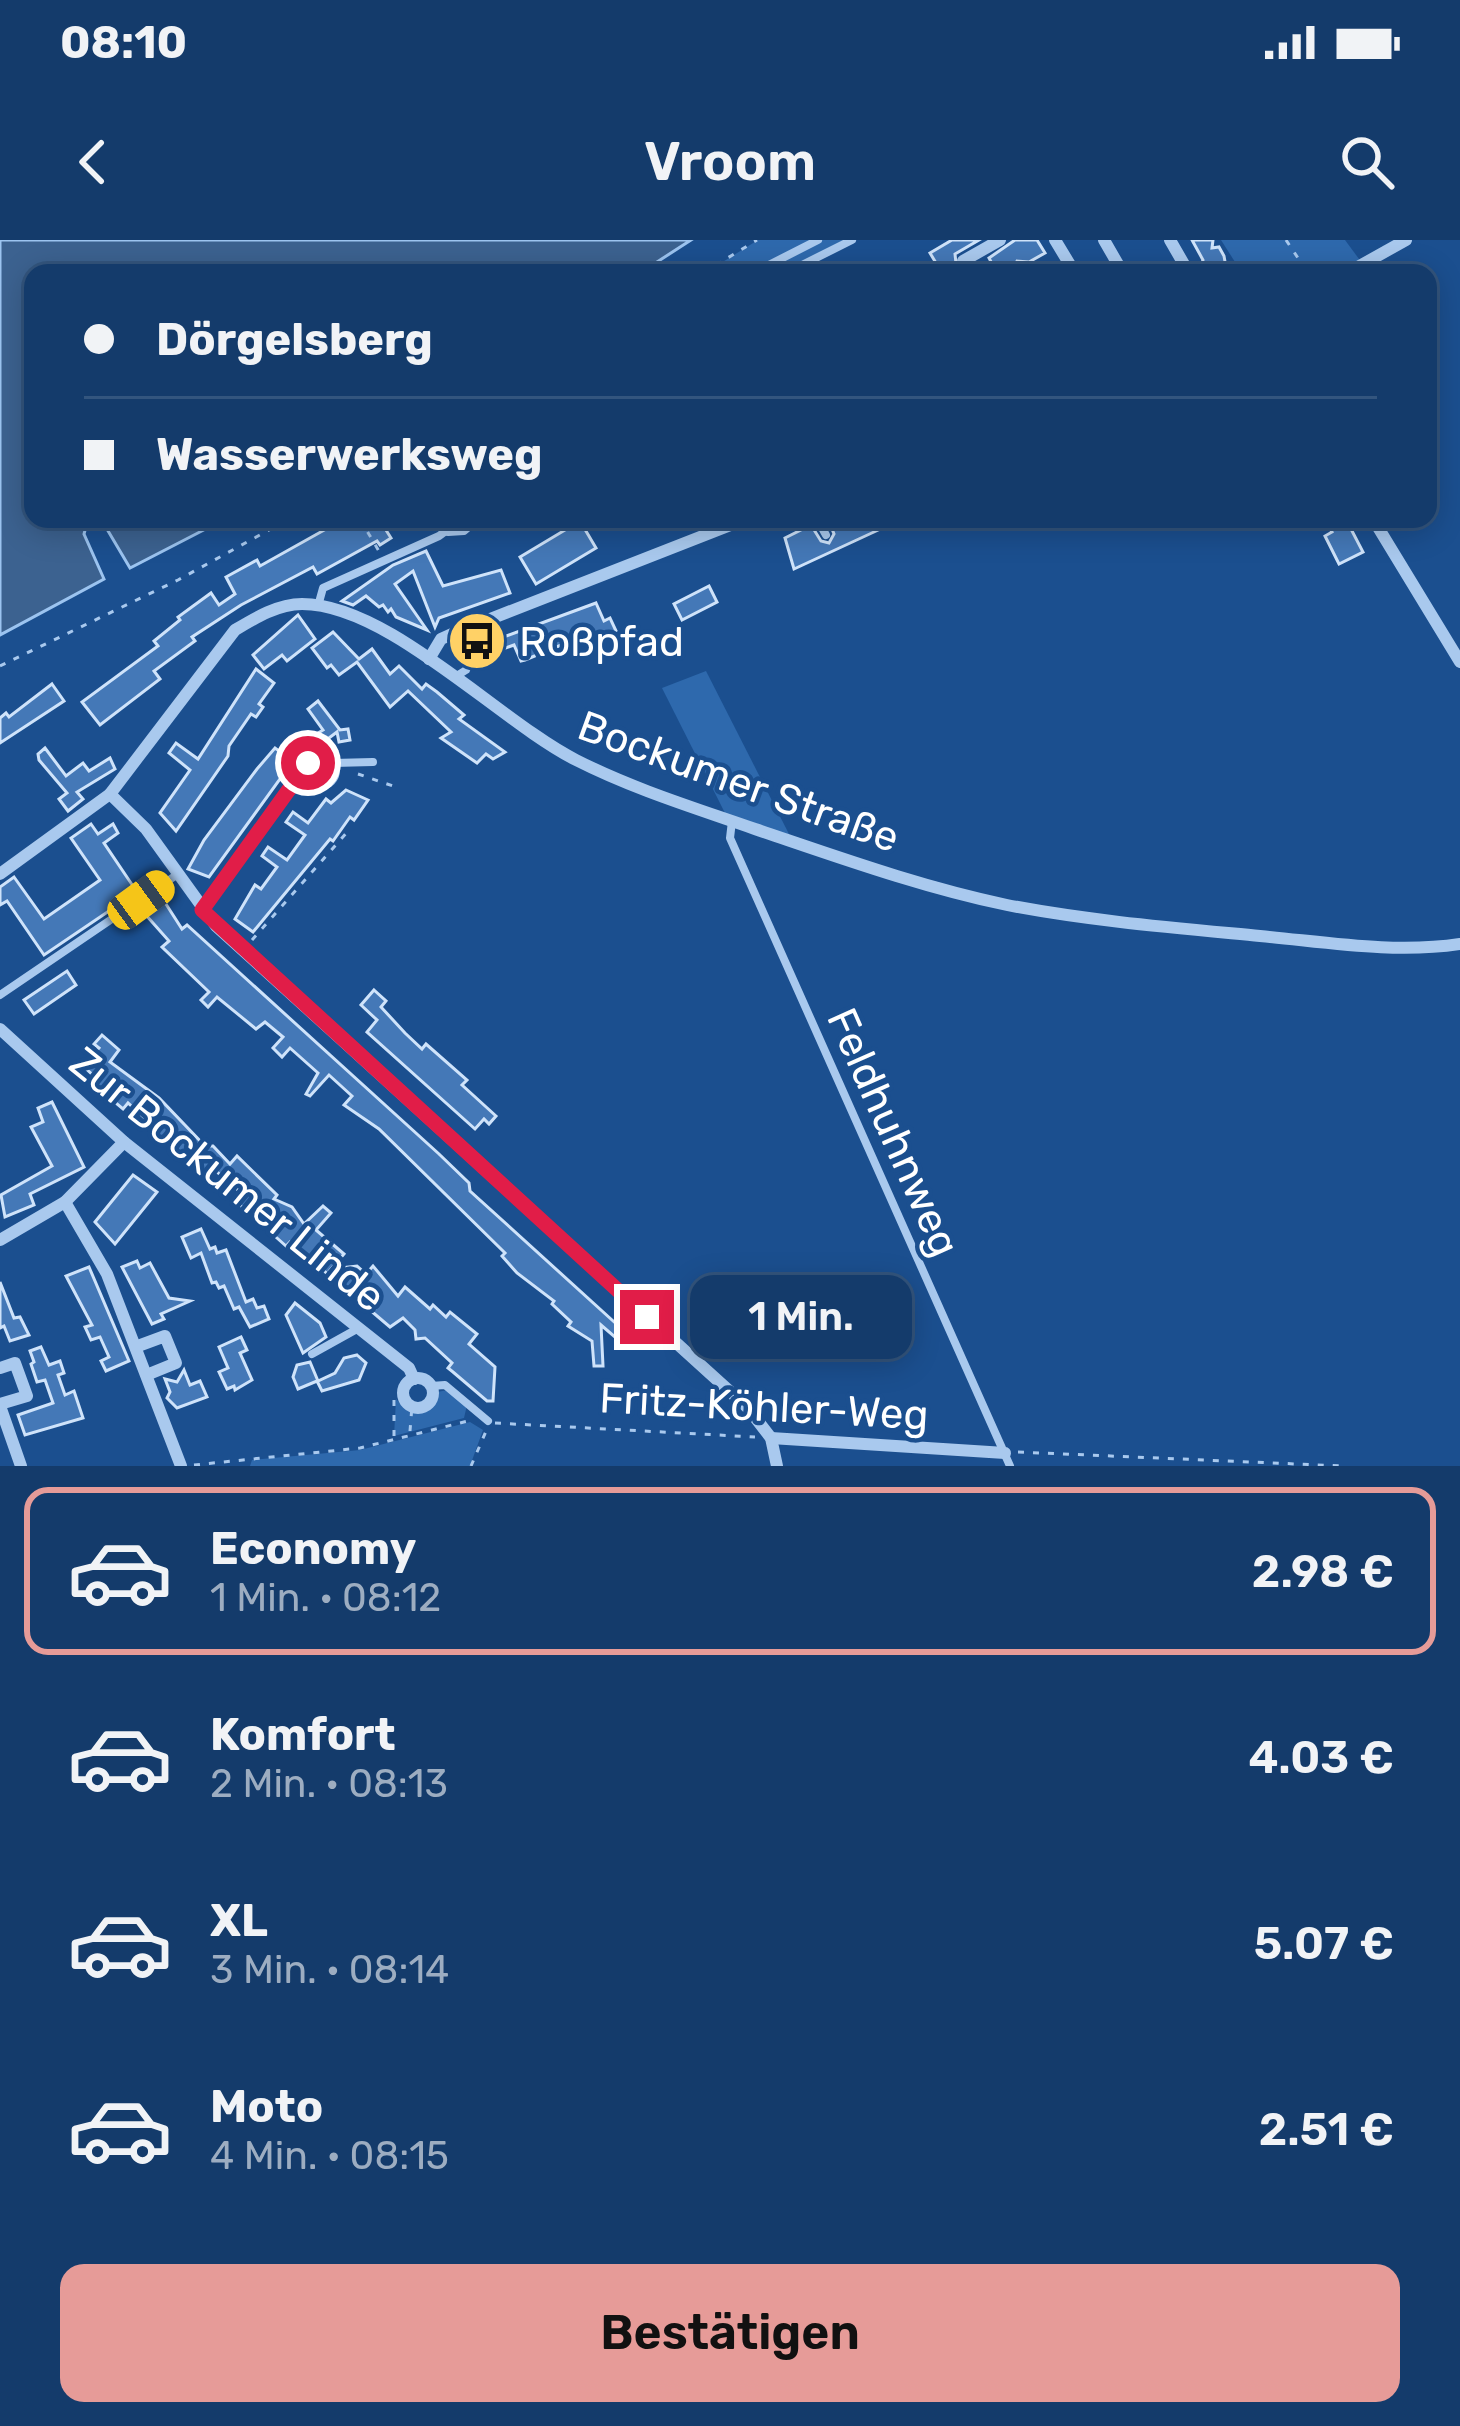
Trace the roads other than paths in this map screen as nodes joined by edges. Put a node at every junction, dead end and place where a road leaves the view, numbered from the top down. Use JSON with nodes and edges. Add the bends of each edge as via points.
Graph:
{"nodes":[{"id":1,"x":818,"y":240,"type":"edge"},
{"id":2,"x":852,"y":240,"type":"edge"},
{"id":3,"x":1000,"y":240,"type":"edge"},
{"id":4,"x":1406,"y":240,"type":"edge"},
{"id":5,"x":771,"y":264,"type":"edge"},
{"id":6,"x":804,"y":264,"type":"edge"},
{"id":7,"x":964,"y":264,"type":"edge"},
{"id":8,"x":1363,"y":264,"type":"edge"},
{"id":9,"x":451,"y":528,"type":"edge"},
{"id":10,"x":467,"y":528,"type":"edge"},
{"id":11,"x":723,"y":528,"type":"edge"},
{"id":12,"x":822,"y":528,"type":"edge"},
{"id":13,"x":1378,"y":528,"type":"edge"},
{"id":14,"x":446,"y":532,"type":"junction"},
{"id":15,"x":826,"y":536,"type":"dead end"},
{"id":16,"x":318,"y":606,"type":"junction"},
{"id":17,"x":452,"y":634,"type":"junction"},
{"id":18,"x":428,"y":659,"type":"junction"},
{"id":19,"x":1460,"y":662,"type":"edge"},
{"id":20,"x":455,"y":677,"type":"junction"},
{"id":21,"x":373,"y":762,"type":"dead end"},
{"id":22,"x":333,"y":763,"type":"junction"},
{"id":23,"x":306,"y":772,"type":"junction"},
{"id":24,"x":110,"y":794,"type":"junction"},
{"id":25,"x":732,"y":821,"type":"junction"},
{"id":26,"x":0,"y":874,"type":"edge"},
{"id":27,"x":178,"y":874,"type":"junction"},
{"id":28,"x":202,"y":910,"type":"junction"},
{"id":29,"x":1460,"y":944,"type":"edge"},
{"id":30,"x":0,"y":995,"type":"edge"},
{"id":31,"x":0,"y":1029,"type":"edge"},
{"id":32,"x":124,"y":1142,"type":"junction"},
{"id":33,"x":65,"y":1202,"type":"junction"},
{"id":34,"x":0,"y":1240,"type":"edge"},
{"id":35,"x":358,"y":1328,"type":"junction"},
{"id":36,"x":138,"y":1346,"type":"junction"},
{"id":37,"x":312,"y":1354,"type":"dead end"},
{"id":38,"x":0,"y":1368,"type":"edge"},
{"id":39,"x":149,"y":1374,"type":"junction"},
{"id":40,"x":414,"y":1378,"type":"junction"},
{"id":41,"x":431,"y":1386,"type":"junction"},
{"id":42,"x":0,"y":1405,"type":"edge"},
{"id":43,"x":488,"y":1421,"type":"road end"},
{"id":44,"x":771,"y":1438,"type":"junction"},
{"id":45,"x":1008,"y":1460,"type":"edge"},
{"id":46,"x":21,"y":1466,"type":"edge"},
{"id":47,"x":184,"y":1466,"type":"edge"},
{"id":48,"x":777,"y":1466,"type":"edge"}],
"edges":[{"from":1,"to":5,"type":"lane"},
{"from":2,"to":6,"type":"lane"},
{"from":3,"to":7,"type":"street"},
{"from":4,"to":8,"type":"street"},
{"from":9,"to":14,"type":"lane"},
{"from":10,"to":14,"type":"lane"},
{"from":11,"to":17,"type":"street"},
{"from":12,"to":15,"type":"lane"},
{"from":13,"to":19,"type":"street"},
{"from":14,"to":16,"type":"lane","via":[[323,588]]},
{"from":16,"to":18,"type":"street","name":"Bockumer Straße"},
{"from":16,"to":24,"type":"street","via":[[288,606],[236,630]]},
{"from":17,"to":18,"type":"street"},
{"from":17,"to":20,"type":"lane","via":[[473,651]]},
{"from":18,"to":20,"type":"street","name":"Bockumer Straße"},
{"from":20,"to":25,"type":"street","name":"Bockumer Straße","via":[[558,751]]},
{"from":21,"to":22,"type":"lane"},
{"from":22,"to":23,"type":"street","via":[[316,757]]},
{"from":22,"to":23,"type":"street","via":[[327,783]]},
{"from":23,"to":28,"type":"street"},
{"from":24,"to":26,"type":"street"},
{"from":24,"to":27,"type":"street"},
{"from":25,"to":29,"type":"street","name":"Bockumer Straße","via":[[947,890],[1064,915],[1393,948]]},
{"from":25,"to":45,"type":"lane","name":"Feldhuhnweg","via":[[730,838]]},
{"from":27,"to":28,"type":"street"},
{"from":27,"to":30,"type":"lane"},
{"from":28,"to":44,"type":"street","via":[[747,1407]]},
{"from":31,"to":32,"type":"street","name":"Zur Bockumer Linde"},
{"from":32,"to":33,"type":"street"},
{"from":32,"to":35,"type":"street","name":"Zur Bockumer Linde"},
{"from":33,"to":34,"type":"street"},
{"from":33,"to":36,"type":"street"},
{"from":35,"to":37,"type":"lane"},
{"from":35,"to":40,"type":"street","name":"Zur Bockumer Linde"},
{"from":36,"to":39,"type":"street"},
{"from":36,"to":39,"type":"street","via":[[165,1336],[176,1363]]},
{"from":38,"to":42,"type":"street","via":[[15,1364],[27,1396]]},
{"from":39,"to":47,"type":"street"},
{"from":40,"to":41,"type":"street","name":"Zur Bockumer Linde"},
{"from":40,"to":41,"type":"street","via":[[406,1383],[407,1401],[429,1403]]},
{"from":41,"to":43,"type":"lane","name":"Zur Bockumer Linde","via":[[445,1384]]},
{"from":42,"to":46,"type":"street"},
{"from":44,"to":45,"type":"street","name":"Fritz-Köhler-Weg"},
{"from":44,"to":48,"type":"street"}]}
